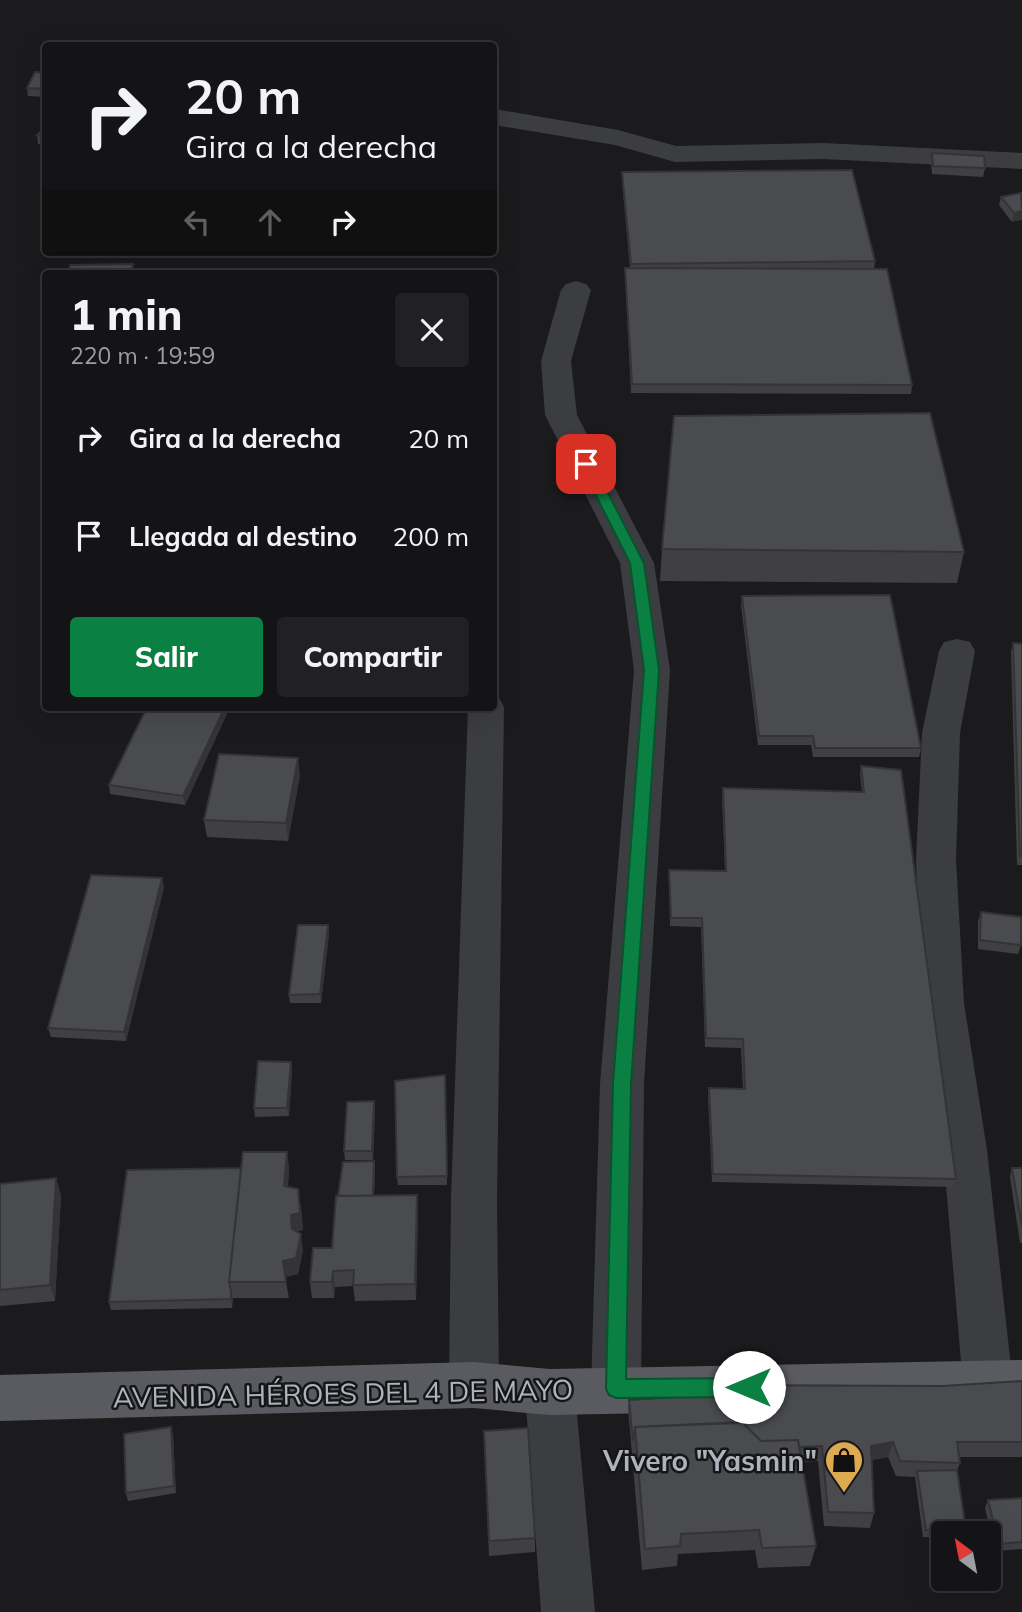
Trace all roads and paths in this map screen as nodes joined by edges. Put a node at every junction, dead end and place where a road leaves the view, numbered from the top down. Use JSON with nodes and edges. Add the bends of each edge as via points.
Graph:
{"nodes":[{"id":1,"x":497,"y":118,"type":"edge"},
{"id":2,"x":1022,"y":161,"type":"edge"},
{"id":3,"x":576,"y":290,"type":"dead end"},
{"id":4,"x":957,"y":651,"type":"dead end"},
{"id":5,"x":486,"y":711,"type":"edge"},
{"id":6,"x":1005,"y":1384,"type":"edge"},
{"id":7,"x":474,"y":1385,"type":"junction"},
{"id":8,"x":616,"y":1389,"type":"junction"},
{"id":9,"x":550,"y":1392,"type":"junction"},
{"id":10,"x":0,"y":1398,"type":"edge"},
{"id":11,"x":568,"y":1612,"type":"edge"}],
"edges":[{"from":1,"to":2,"type":"street","via":[[618,138],[675,154],[823,151]]},
{"from":3,"to":8,"type":"street","via":[[556,361],[561,415],[637,563],[652,670],[622,1084]]},
{"from":4,"to":6,"type":"street","via":[[941,733],[936,860],[943,1003]]},
{"from":5,"to":7,"type":"street"},
{"from":6,"to":8,"type":"main road","name":"AVENIDA HÉROES DEL 4 DE MAYO"},
{"from":7,"to":9,"type":"main road","name":"AVENIDA HÉROES DEL 4 DE MAYO"},
{"from":7,"to":10,"type":"main road","name":"AVENIDA HÉROES DEL 4 DE MAYO"},
{"from":8,"to":9,"type":"main road","name":"AVENIDA HÉROES DEL 4 DE MAYO"},
{"from":9,"to":11,"type":"street"}]}
